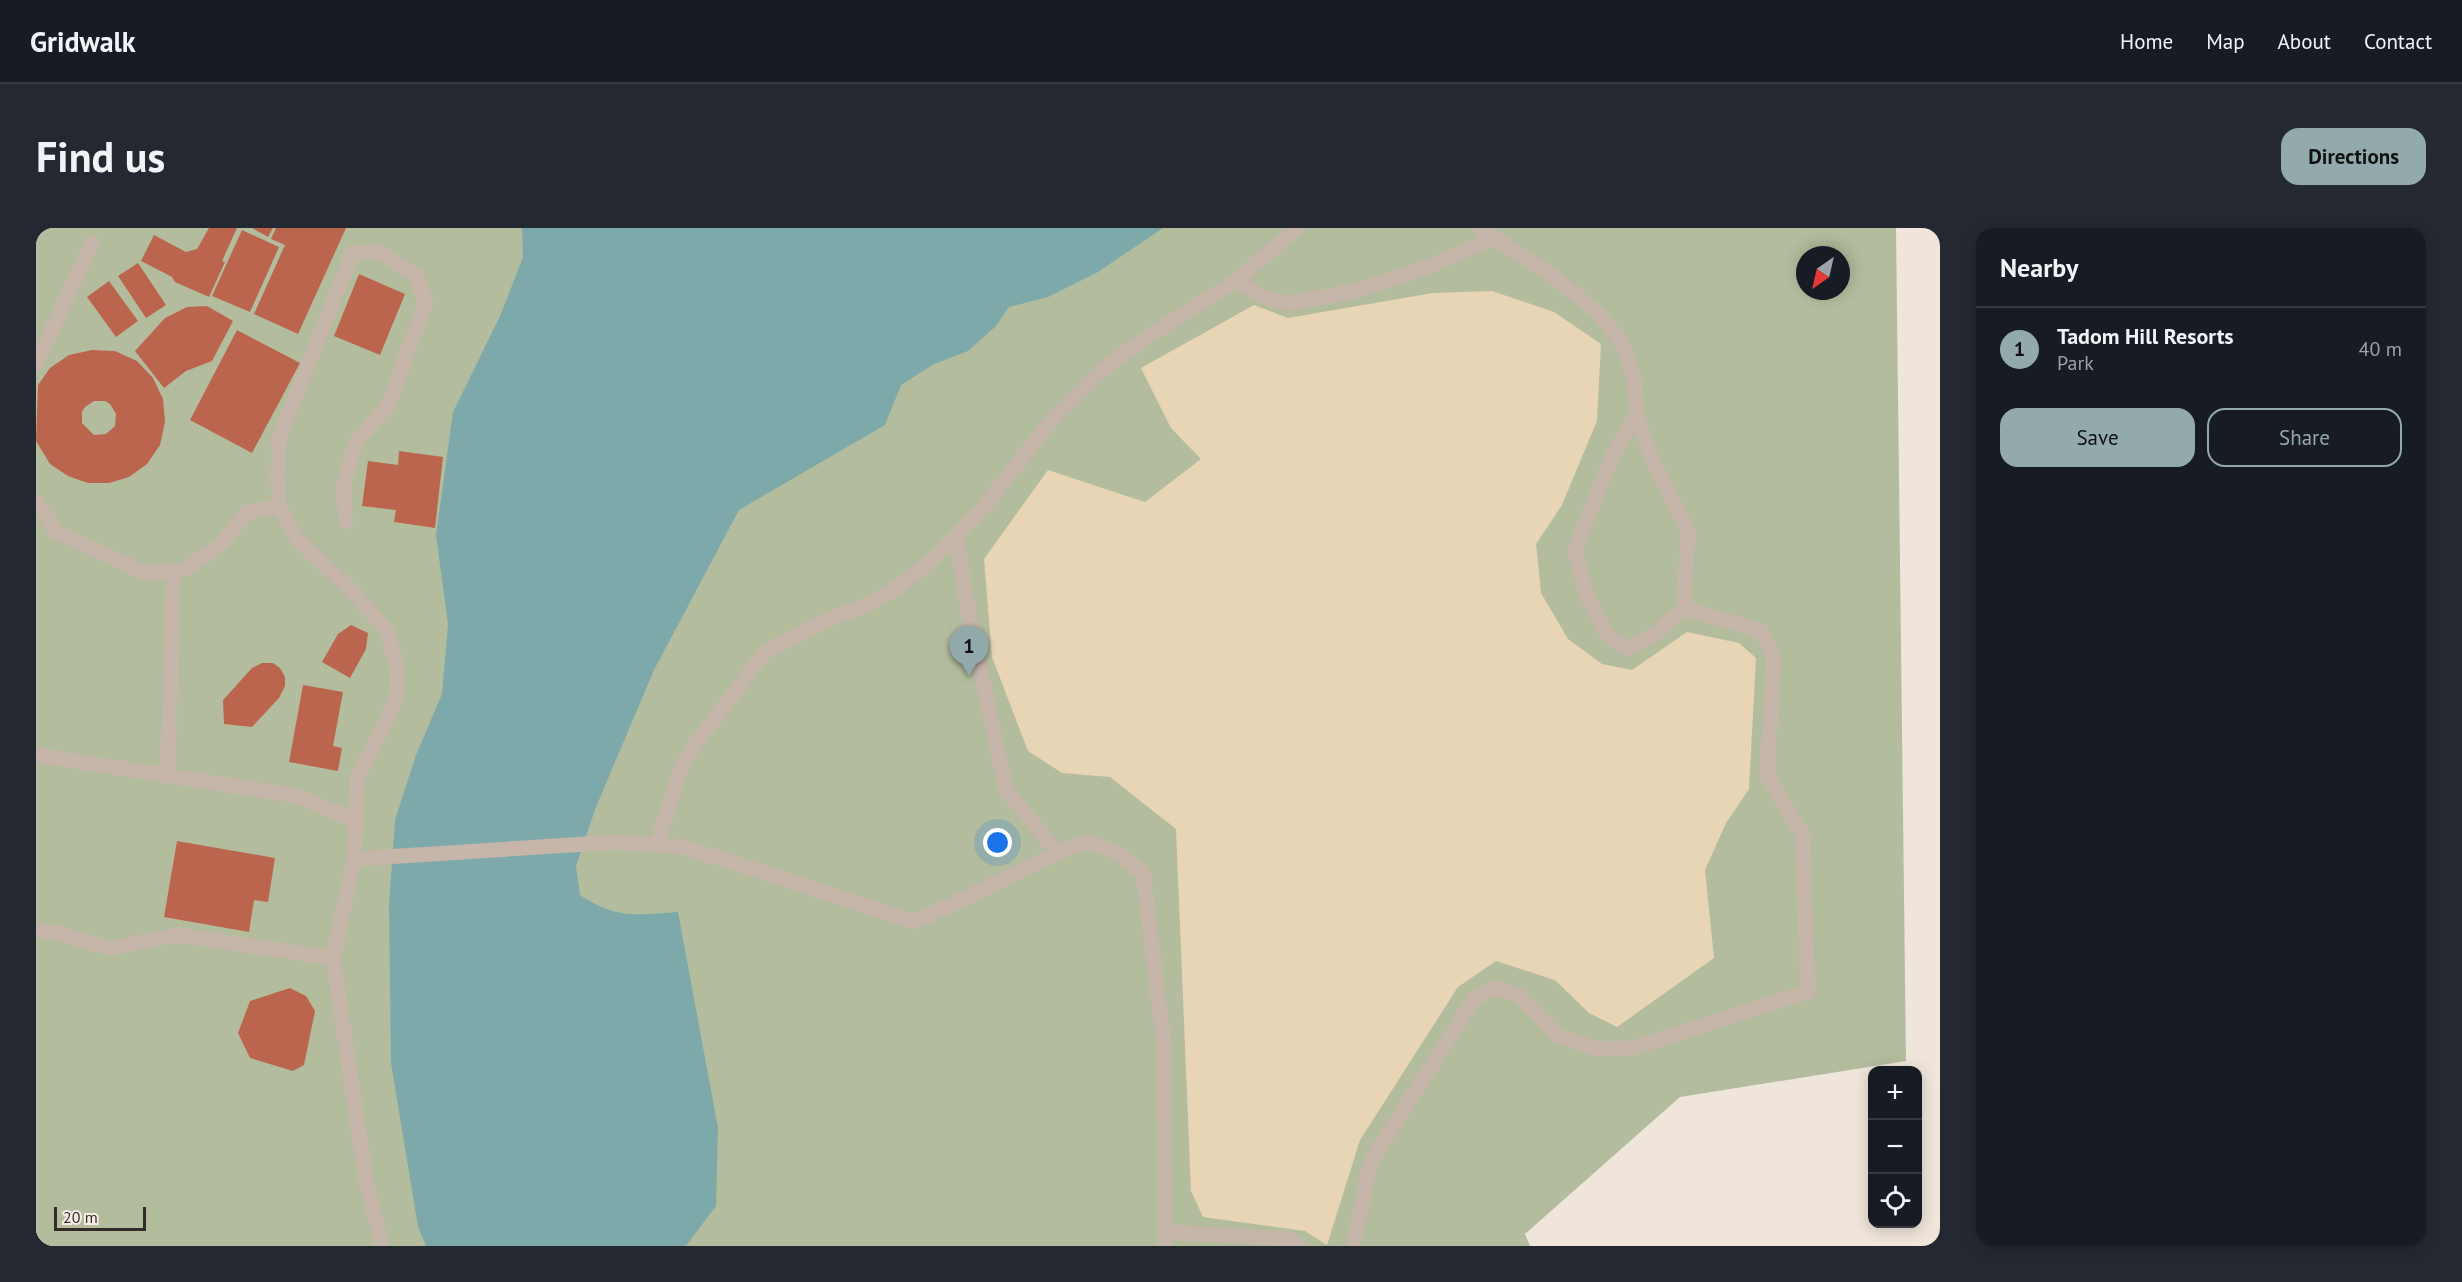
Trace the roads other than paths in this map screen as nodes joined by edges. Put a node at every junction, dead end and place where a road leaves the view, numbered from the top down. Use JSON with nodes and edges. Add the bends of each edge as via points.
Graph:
{"nodes":[{"id":1,"x":1297,"y":228,"type":"edge"},
{"id":2,"x":1479,"y":228,"type":"edge"},
{"id":3,"x":1494,"y":238,"type":"junction"},
{"id":4,"x":92,"y":243,"type":"dead end"},
{"id":5,"x":1237,"y":280,"type":"junction"},
{"id":6,"x":36,"y":364,"type":"edge"},
{"id":7,"x":1637,"y":415,"type":"junction"},
{"id":8,"x":36,"y":501,"type":"edge"},
{"id":9,"x":279,"y":507,"type":"junction"},
{"id":10,"x":346,"y":522,"type":"dead end"},
{"id":11,"x":956,"y":536,"type":"junction"},
{"id":12,"x":173,"y":570,"type":"junction"},
{"id":13,"x":1684,"y":608,"type":"junction"},
{"id":14,"x":36,"y":755,"type":"edge"},
{"id":15,"x":168,"y":776,"type":"junction"},
{"id":16,"x":356,"y":821,"type":"junction"},
{"id":17,"x":657,"y":846,"type":"junction"},
{"id":18,"x":1058,"y":853,"type":"junction"},
{"id":19,"x":354,"y":859,"type":"junction"},
{"id":20,"x":36,"y":930,"type":"edge"},
{"id":21,"x":333,"y":958,"type":"junction"},
{"id":22,"x":1165,"y":1239,"type":"edge"},
{"id":23,"x":382,"y":1246,"type":"edge"},
{"id":24,"x":1299,"y":1246,"type":"edge"},
{"id":25,"x":1353,"y":1246,"type":"edge"}],
"edges":[{"from":1,"to":5,"type":"lane"},
{"from":2,"to":3,"type":"lane"},
{"from":3,"to":5,"type":"lane","via":[[1423,270],[1342,294],[1291,303],[1269,299]]},
{"from":3,"to":7,"type":"lane","via":[[1553,276],[1598,313],[1622,343],[1634,379]]},
{"from":4,"to":6,"type":"lane"},
{"from":5,"to":11,"type":"lane","via":[[1152,333],[1102,370],[1048,424],[985,506]]},
{"from":7,"to":13,"type":"lane","via":[[1651,457],[1688,531]]},
{"from":7,"to":13,"type":"lane","via":[[1612,456],[1575,550],[1586,594],[1606,633],[1626,649],[1652,636]]},
{"from":8,"to":12,"type":"lane","via":[[56,532],[146,573]]},
{"from":9,"to":10,"type":"lane","via":[[279,438],[352,254],[378,251],[416,276],[426,301],[389,404],[356,442],[343,485]]},
{"from":9,"to":12,"type":"lane","via":[[247,512],[222,543],[187,569]]},
{"from":9,"to":16,"type":"lane","via":[[298,540],[388,632],[397,669],[397,693],[358,776]]},
{"from":11,"to":17,"type":"lane","via":[[901,585],[765,652],[681,768]]},
{"from":11,"to":18,"type":"lane","via":[[1006,790]]},
{"from":12,"to":15,"type":"lane"},
{"from":13,"to":25,"type":"lane","via":[[1761,631],[1774,658],[1767,775],[1802,834],[1808,992],[1632,1048],[1594,1049],[1557,1035],[1518,995],[1494,988],[1474,999],[1371,1161]]},
{"from":14,"to":15,"type":"lane"},
{"from":15,"to":16,"type":"lane","via":[[298,796]]},
{"from":16,"to":19,"type":"lane"},
{"from":17,"to":18,"type":"lane","via":[[684,847],[915,922]]},
{"from":17,"to":19,"type":"lane","via":[[617,842]]},
{"from":18,"to":22,"type":"lane","via":[[1086,842],[1116,852],[1143,873],[1164,1045]]},
{"from":19,"to":21,"type":"lane"},
{"from":20,"to":21,"type":"lane","via":[[110,948],[178,935]]},
{"from":21,"to":23,"type":"lane","via":[[366,1181]]},
{"from":22,"to":24,"type":"lane","via":[[1290,1239]]}]}
